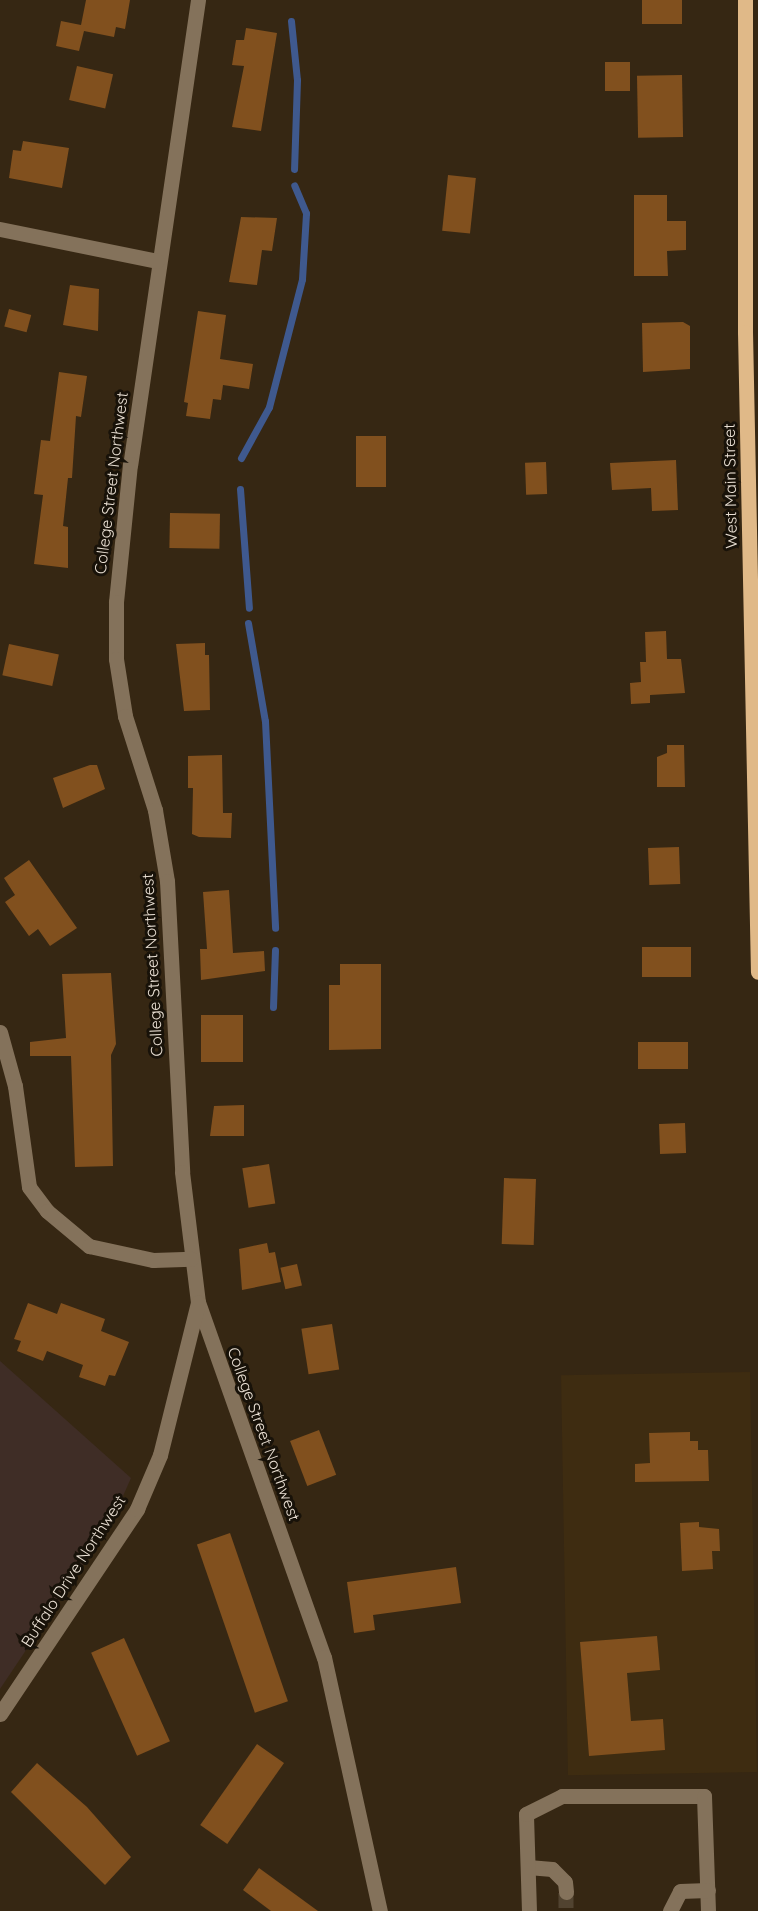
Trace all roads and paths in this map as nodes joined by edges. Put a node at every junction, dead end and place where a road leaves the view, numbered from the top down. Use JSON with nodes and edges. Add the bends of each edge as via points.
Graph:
{"nodes":[{"id":1,"x":198,"y":0,"type":"edge"},
{"id":2,"x":746,"y":0,"type":"edge"},
{"id":3,"x":0,"y":229,"type":"edge"},
{"id":4,"x":157,"y":261,"type":"junction"},
{"id":5,"x":752,"y":332,"type":"edge"},
{"id":6,"x":754,"y":565,"type":"edge"},
{"id":7,"x":758,"y":972,"type":"edge"},
{"id":8,"x":0,"y":1032,"type":"edge"},
{"id":9,"x":191,"y":1259,"type":"junction"},
{"id":10,"x":198,"y":1302,"type":"junction"},
{"id":11,"x":0,"y":1714,"type":"edge"},
{"id":12,"x":528,"y":1867,"type":"junction"},
{"id":13,"x":708,"y":1890,"type":"junction"},
{"id":14,"x":566,"y":1892,"type":"tunnel mouth"},
{"id":15,"x":380,"y":1911,"type":"edge"},
{"id":16,"x":529,"y":1911,"type":"edge"},
{"id":17,"x":670,"y":1911,"type":"edge"},
{"id":18,"x":708,"y":1911,"type":"edge"}],
"edges":[{"from":1,"to":4,"type":"street","name":"College Street Northwest"},
{"from":2,"to":5,"type":"main road","name":"West Main Street"},
{"from":3,"to":4,"type":"street"},
{"from":4,"to":9,"type":"street","name":"College Street Northwest","via":[[116,602],[116,659],[125,716],[155,810],[166,881]]},
{"from":5,"to":6,"type":"main road","name":"West Main Street"},
{"from":6,"to":7,"type":"main road","name":"West Main Street"},
{"from":8,"to":9,"type":"street","via":[[15,1086],[29,1187],[47,1211],[89,1246],[153,1260]]},
{"from":9,"to":10,"type":"street","name":"College Street Northwest"},
{"from":10,"to":11,"type":"street","name":"Buffalo Drive Northwest","via":[[160,1455],[137,1509]]},
{"from":10,"to":15,"type":"street","name":"College Street Northwest","via":[[324,1657]]},
{"from":12,"to":13,"type":"street","via":[[526,1814],[562,1796],[704,1796]]},
{"from":12,"to":14,"type":"street","via":[[552,1869],[565,1882]]},
{"from":12,"to":16,"type":"street"},
{"from":13,"to":17,"type":"street","via":[[680,1891]]},
{"from":13,"to":18,"type":"street"}]}
